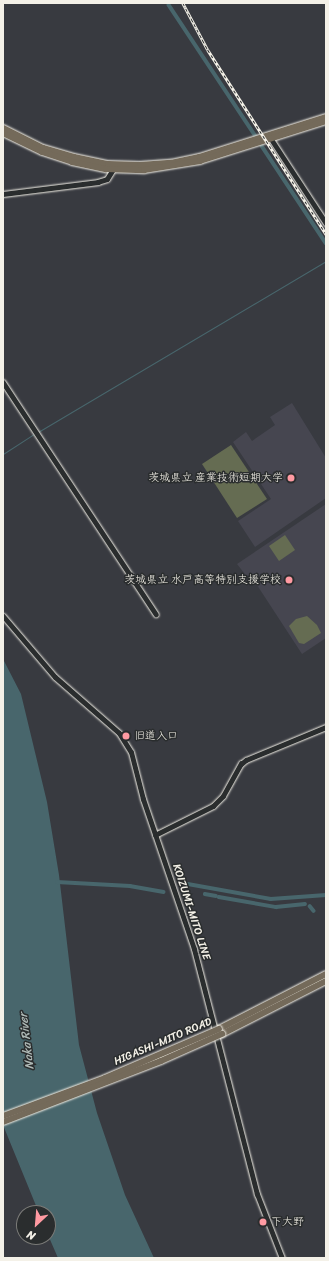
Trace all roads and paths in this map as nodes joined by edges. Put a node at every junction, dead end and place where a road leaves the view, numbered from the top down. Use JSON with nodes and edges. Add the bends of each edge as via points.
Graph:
{"nodes":[{"id":1,"x":326,"y":117,"type":"edge"},
{"id":2,"x":326,"y":121,"type":"edge"},
{"id":3,"x":3,"y":128,"type":"edge"},
{"id":4,"x":3,"y":133,"type":"edge"},
{"id":5,"x":269,"y":137,"type":"junction"},
{"id":6,"x":114,"y":167,"type":"junction"},
{"id":7,"x":3,"y":194,"type":"edge"},
{"id":8,"x":326,"y":223,"type":"edge"},
{"id":9,"x":3,"y":382,"type":"edge"},
{"id":10,"x":156,"y":614,"type":"dead end"},
{"id":11,"x":3,"y":616,"type":"edge"},
{"id":12,"x":326,"y":727,"type":"edge"},
{"id":13,"x":155,"y":835,"type":"junction"},
{"id":14,"x":326,"y":974,"type":"edge"},
{"id":15,"x":326,"y":981,"type":"edge"},
{"id":16,"x":3,"y":1116,"type":"edge"},
{"id":17,"x":3,"y":1122,"type":"edge"},
{"id":18,"x":282,"y":1258,"type":"edge"}],
"edges":[{"from":1,"to":5,"type":"highway"},
{"from":2,"to":5,"type":"highway"},
{"from":3,"to":6,"type":"highway","via":[[51,151]]},
{"from":4,"to":6,"type":"highway","via":[[57,158]]},
{"from":5,"to":6,"type":"highway","via":[[181,161]]},
{"from":5,"to":8,"type":"street"},
{"from":6,"to":7,"type":"street","via":[[107,179],[98,182]]},
{"from":9,"to":10,"type":"street"},
{"from":11,"to":13,"type":"main road","name":"KOIZUMI-MITO LINE","via":[[49,671],[106,720],[124,740],[133,759]]},
{"from":12,"to":13,"type":"street","via":[[246,760],[241,764],[223,796],[213,806]]},
{"from":13,"to":18,"type":"main road","name":"KOIZUMI-MITO LINE","via":[[194,949],[257,1194]]},
{"from":14,"to":16,"type":"highway","name":"HIGASHI-MITO ROAD","bridge":true,"via":[[187,1044]]},
{"from":15,"to":17,"type":"highway","name":"HIGASHI-MITO ROAD","bridge":true,"via":[[189,1049]]}]}
